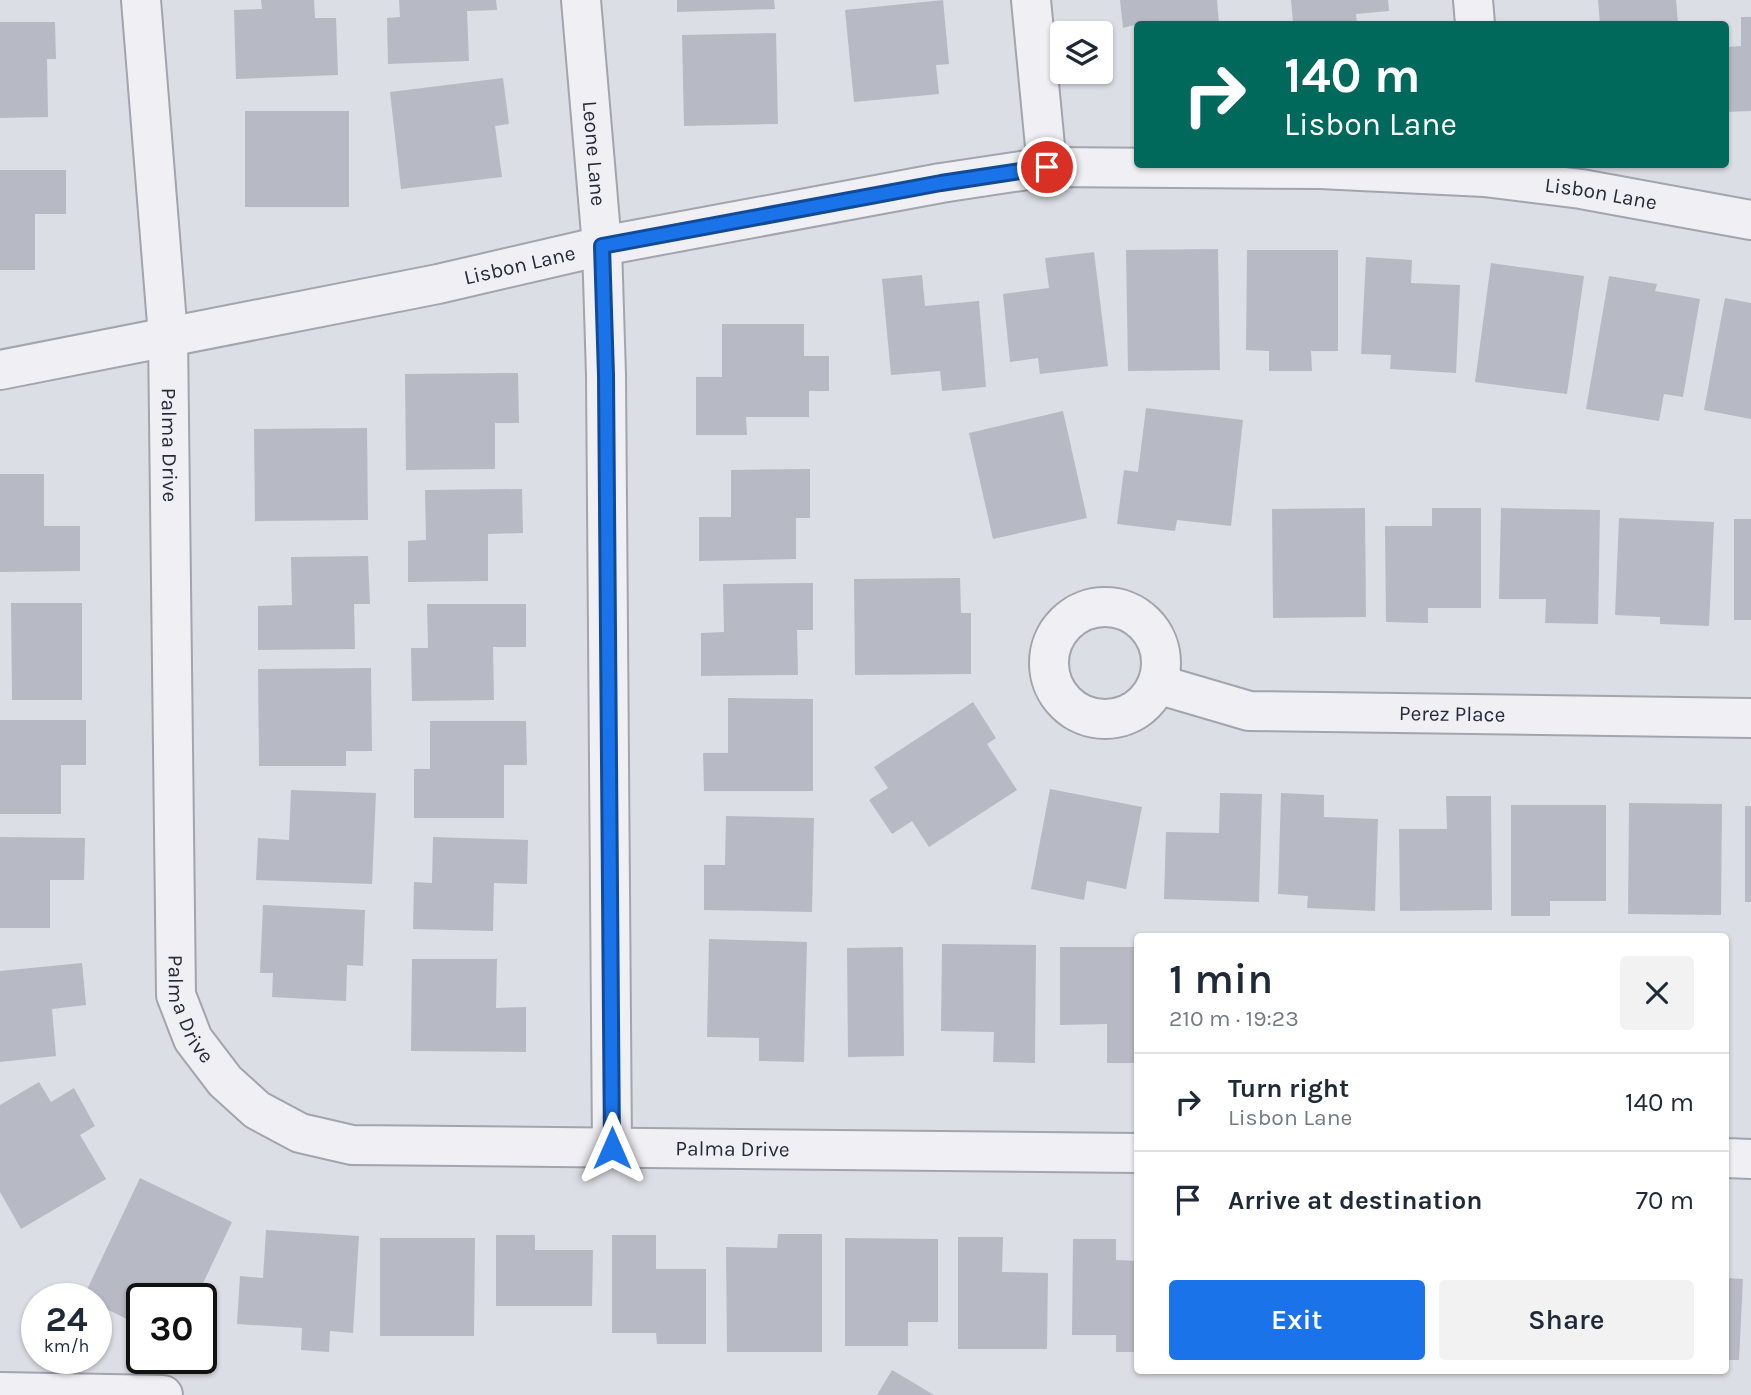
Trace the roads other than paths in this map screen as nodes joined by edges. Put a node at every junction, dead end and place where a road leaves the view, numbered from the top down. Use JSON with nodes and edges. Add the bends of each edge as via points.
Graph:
{"nodes":[{"id":1,"x":141,"y":0,"type":"edge"},
{"id":2,"x":581,"y":0,"type":"edge"},
{"id":3,"x":1031,"y":0,"type":"edge"},
{"id":4,"x":1473,"y":0,"type":"edge"},
{"id":5,"x":1475,"y":21,"type":"edge"},
{"id":6,"x":1047,"y":167,"type":"junction"},
{"id":7,"x":1134,"y":168,"type":"edge"},
{"id":8,"x":1184,"y":168,"type":"edge"},
{"id":9,"x":1484,"y":171,"type":"edge"},
{"id":10,"x":1751,"y":220,"type":"edge"},
{"id":11,"x":602,"y":246,"type":"junction"},
{"id":12,"x":168,"y":336,"type":"junction"},
{"id":13,"x":0,"y":370,"type":"edge"},
{"id":14,"x":1157,"y":684,"type":"dead end"},
{"id":15,"x":1751,"y":718,"type":"edge"},
{"id":16,"x":612,"y":1148,"type":"junction"},
{"id":17,"x":1134,"y":1153,"type":"edge"},
{"id":18,"x":1729,"y":1158,"type":"edge"},
{"id":19,"x":1751,"y":1159,"type":"edge"},
{"id":20,"x":0,"y":1392,"type":"edge"},
{"id":21,"x":163,"y":1395,"type":"edge"}],
"edges":[{"from":1,"to":12,"type":"street","name":"Palma Drive"},
{"from":2,"to":11,"type":"street","name":"Leone Lane"},
{"from":3,"to":6,"type":"street"},
{"from":4,"to":5,"type":"street"},
{"from":6,"to":7,"type":"street","name":"Lisbon Lane"},
{"from":6,"to":11,"type":"street","name":"Lisbon Lane"},
{"from":8,"to":9,"type":"street","name":"Lisbon Lane"},
{"from":9,"to":10,"type":"street","name":"Lisbon Lane"},
{"from":11,"to":12,"type":"street","name":"Lisbon Lane","via":[[438,284]]},
{"from":11,"to":16,"type":"street","name":"Leone Lane"},
{"from":12,"to":13,"type":"street","name":"Lisbon Lane"},
{"from":12,"to":16,"type":"street","name":"Palma Drive","via":[[176,995],[193,1039],[225,1081],[257,1110],[300,1133],[352,1145]]},
{"from":14,"to":15,"type":"street","name":"Perez Place","via":[[1249,711]]},
{"from":16,"to":17,"type":"street","name":"Palma Drive"},
{"from":18,"to":19,"type":"street"},
{"from":20,"to":21,"type":"street"}]}
